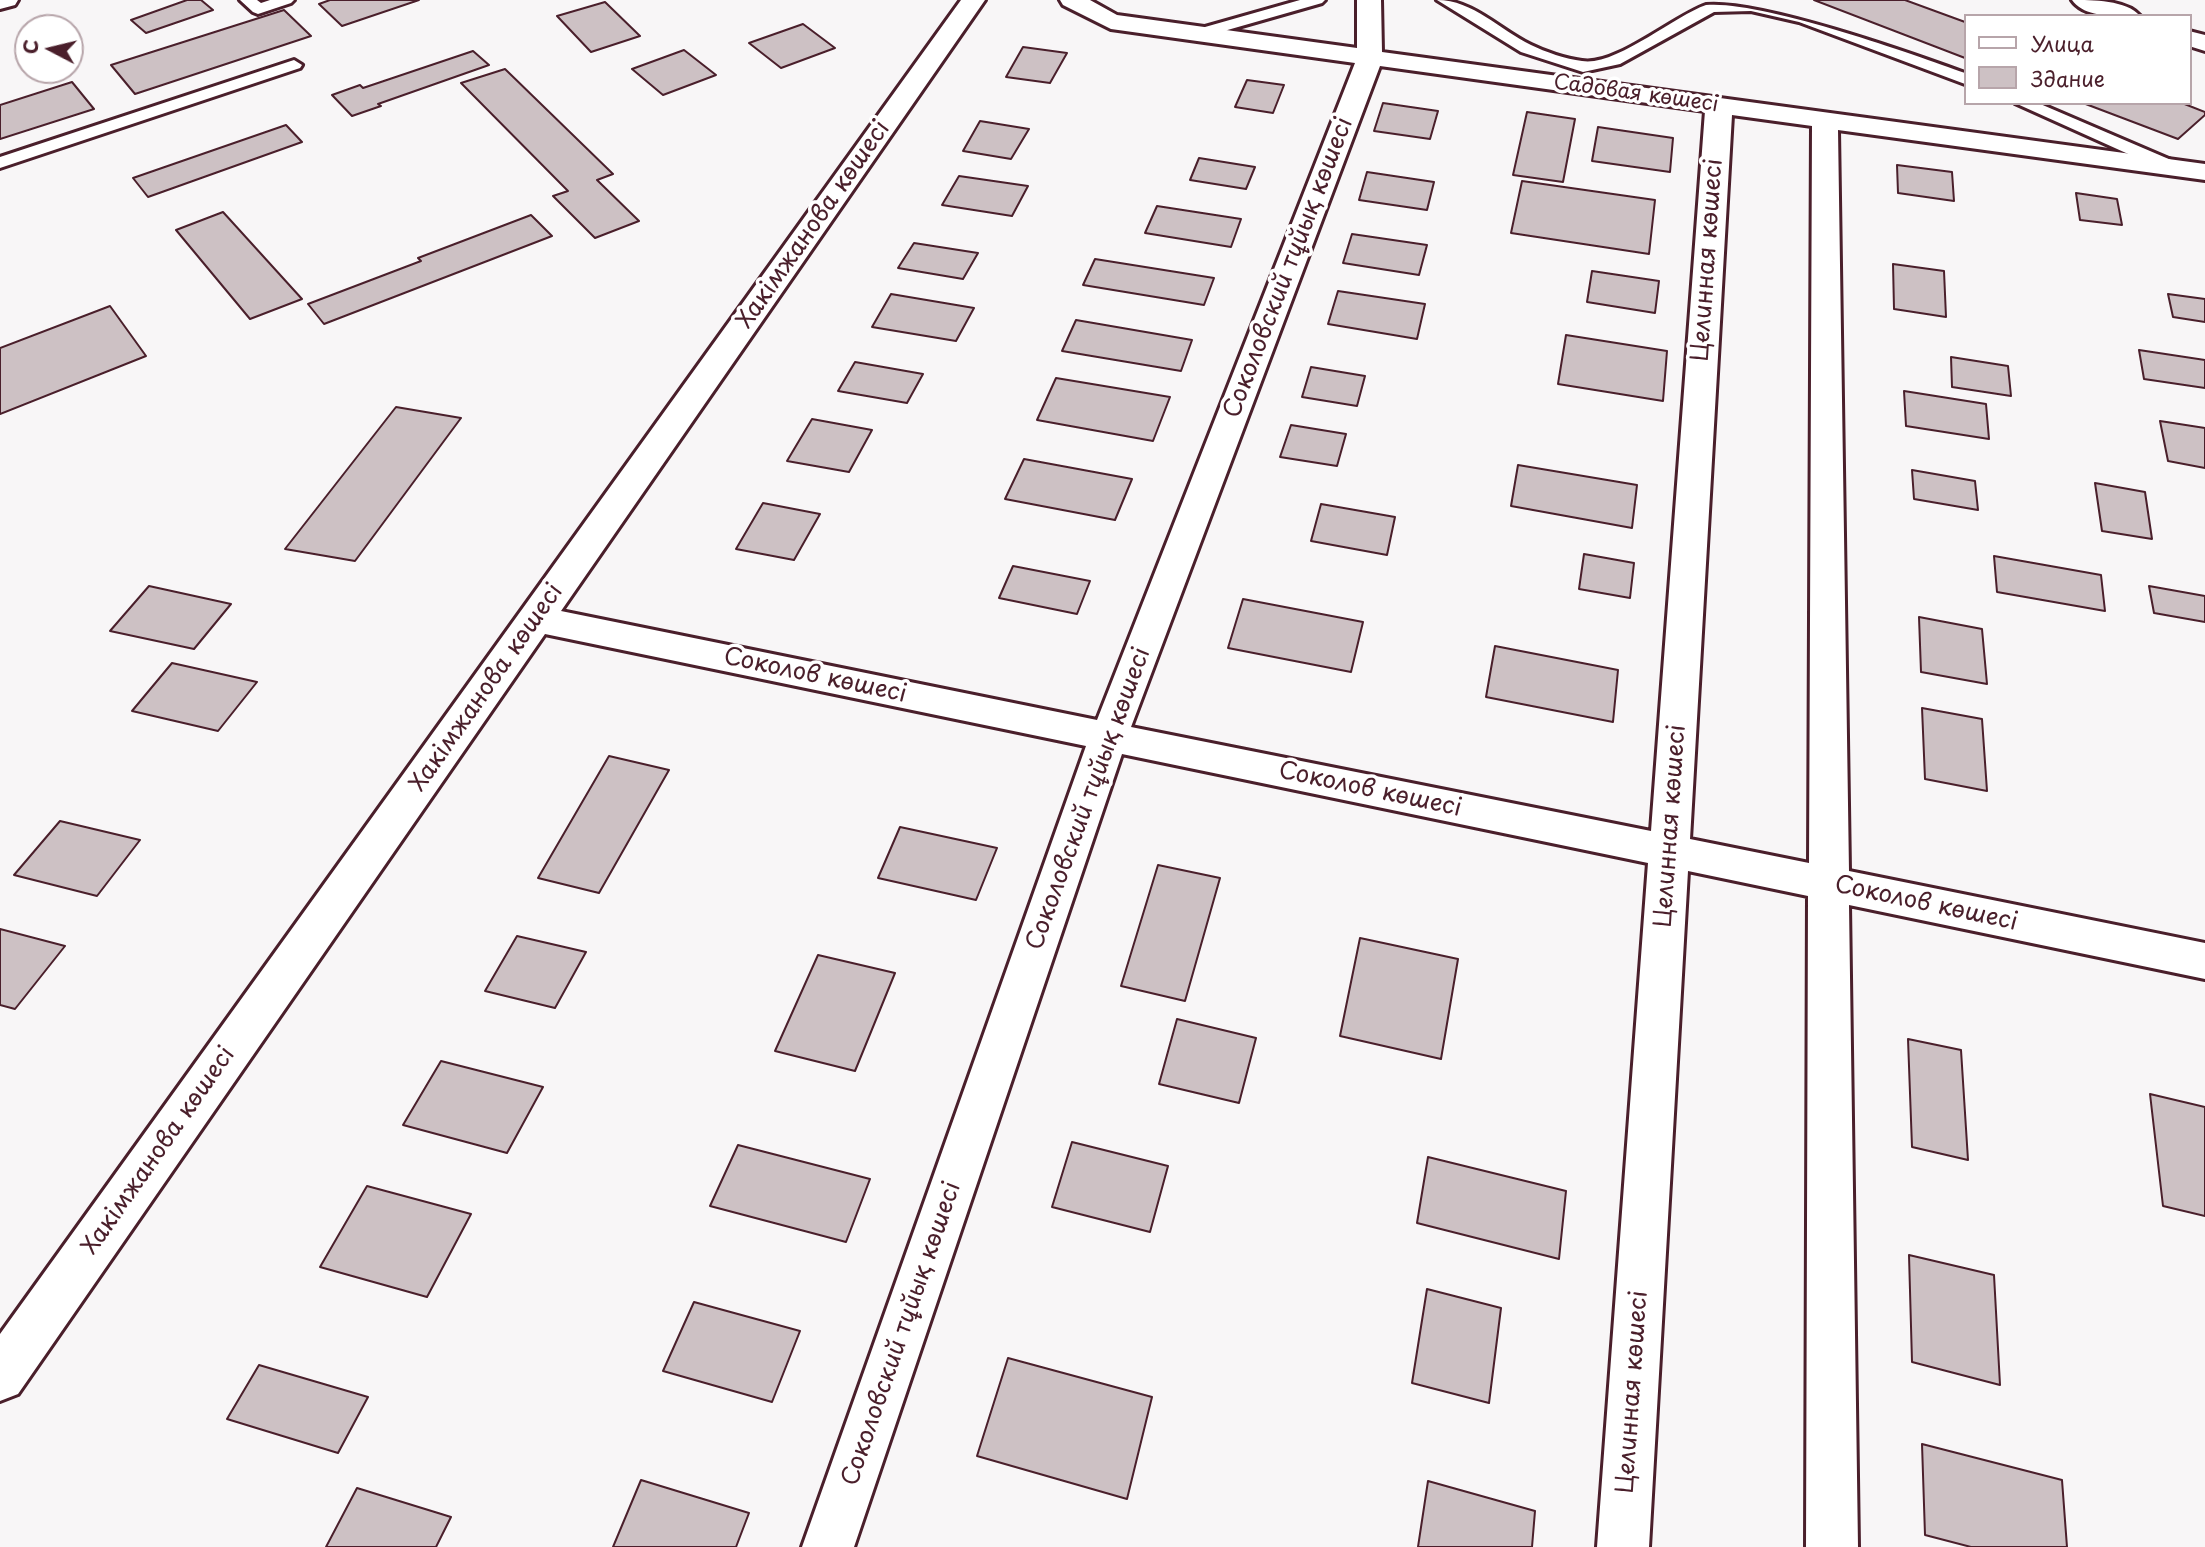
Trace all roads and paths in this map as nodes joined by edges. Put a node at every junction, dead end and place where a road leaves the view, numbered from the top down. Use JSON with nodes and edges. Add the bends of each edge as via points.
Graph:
{"nodes":[{"id":1,"x":6,"y":0,"type":"edge"},
{"id":2,"x":248,"y":0,"type":"edge"},
{"id":3,"x":286,"y":0,"type":"edge"},
{"id":4,"x":973,"y":0,"type":"edge"},
{"id":5,"x":1072,"y":0,"type":"edge"},
{"id":6,"x":1317,"y":0,"type":"edge"},
{"id":7,"x":1369,"y":0,"type":"edge"},
{"id":8,"x":1445,"y":0,"type":"edge"},
{"id":9,"x":2084,"y":0,"type":"edge"},
{"id":10,"x":0,"y":2,"type":"edge"},
{"id":11,"x":2122,"y":14,"type":"edge"},
{"id":12,"x":1197,"y":34,"type":"junction"},
{"id":13,"x":1370,"y":58,"type":"junction"},
{"id":14,"x":294,"y":65,"type":"dead end"},
{"id":15,"x":1964,"y":79,"type":"edge"},
{"id":16,"x":1719,"y":105,"type":"junction"},
{"id":17,"x":2029,"y":105,"type":"edge"},
{"id":18,"x":1825,"y":120,"type":"junction"},
{"id":19,"x":0,"y":163,"type":"edge"},
{"id":20,"x":2172,"y":167,"type":"junction"},
{"id":21,"x":2205,"y":172,"type":"edge"},
{"id":22,"x":535,"y":619,"type":"junction"},
{"id":23,"x":1109,"y":736,"type":"junction"},
{"id":24,"x":1669,"y":851,"type":"junction"},
{"id":25,"x":1828,"y":884,"type":"junction"},
{"id":26,"x":2205,"y":961,"type":"edge"},
{"id":27,"x":0,"y":1376,"type":"edge"},
{"id":28,"x":828,"y":1547,"type":"edge"},
{"id":29,"x":1623,"y":1547,"type":"edge"},
{"id":30,"x":1832,"y":1547,"type":"edge"}],
"edges":[{"from":1,"to":10,"type":"street"},
{"from":2,"to":3,"type":"lane","via":[[258,9]]},
{"from":4,"to":22,"type":"street","name":"Хакімжанова көшесі"},
{"from":5,"to":12,"type":"street","name":"Садовая көшесі","via":[[1111,22]]},
{"from":6,"to":12,"type":"lane"},
{"from":7,"to":13,"type":"street"},
{"from":8,"to":15,"type":"lane","via":[[1527,49],[1583,67],[1614,61],[1711,8],[1751,6],[1804,19]]},
{"from":9,"to":11,"type":"street"},
{"from":12,"to":13,"type":"street","name":"Садовая көшесі"},
{"from":13,"to":16,"type":"street","name":"Садовая көшесі"},
{"from":13,"to":23,"type":"street","name":"Соколовский тұйық көшесі"},
{"from":14,"to":19,"type":"lane"},
{"from":16,"to":18,"type":"street","name":"Садовая көшесі"},
{"from":16,"to":24,"type":"street","name":"Целинная көшесі"},
{"from":17,"to":20,"type":"lane"},
{"from":18,"to":20,"type":"street","name":"Садовая көшесі"},
{"from":18,"to":25,"type":"street"},
{"from":20,"to":21,"type":"street","name":"Садовая көшесі"},
{"from":22,"to":23,"type":"street","name":"Соколов көшесі"},
{"from":22,"to":27,"type":"street","name":"Хакімжанова көшесі"},
{"from":23,"to":24,"type":"street","name":"Соколов көшесі"},
{"from":23,"to":28,"type":"street","name":"Соколовский тұйық көшесі"},
{"from":24,"to":25,"type":"street","name":"Соколов көшесі"},
{"from":24,"to":29,"type":"street","name":"Целинная көшесі"},
{"from":25,"to":26,"type":"street","name":"Соколов көшесі"},
{"from":25,"to":30,"type":"street"}]}
